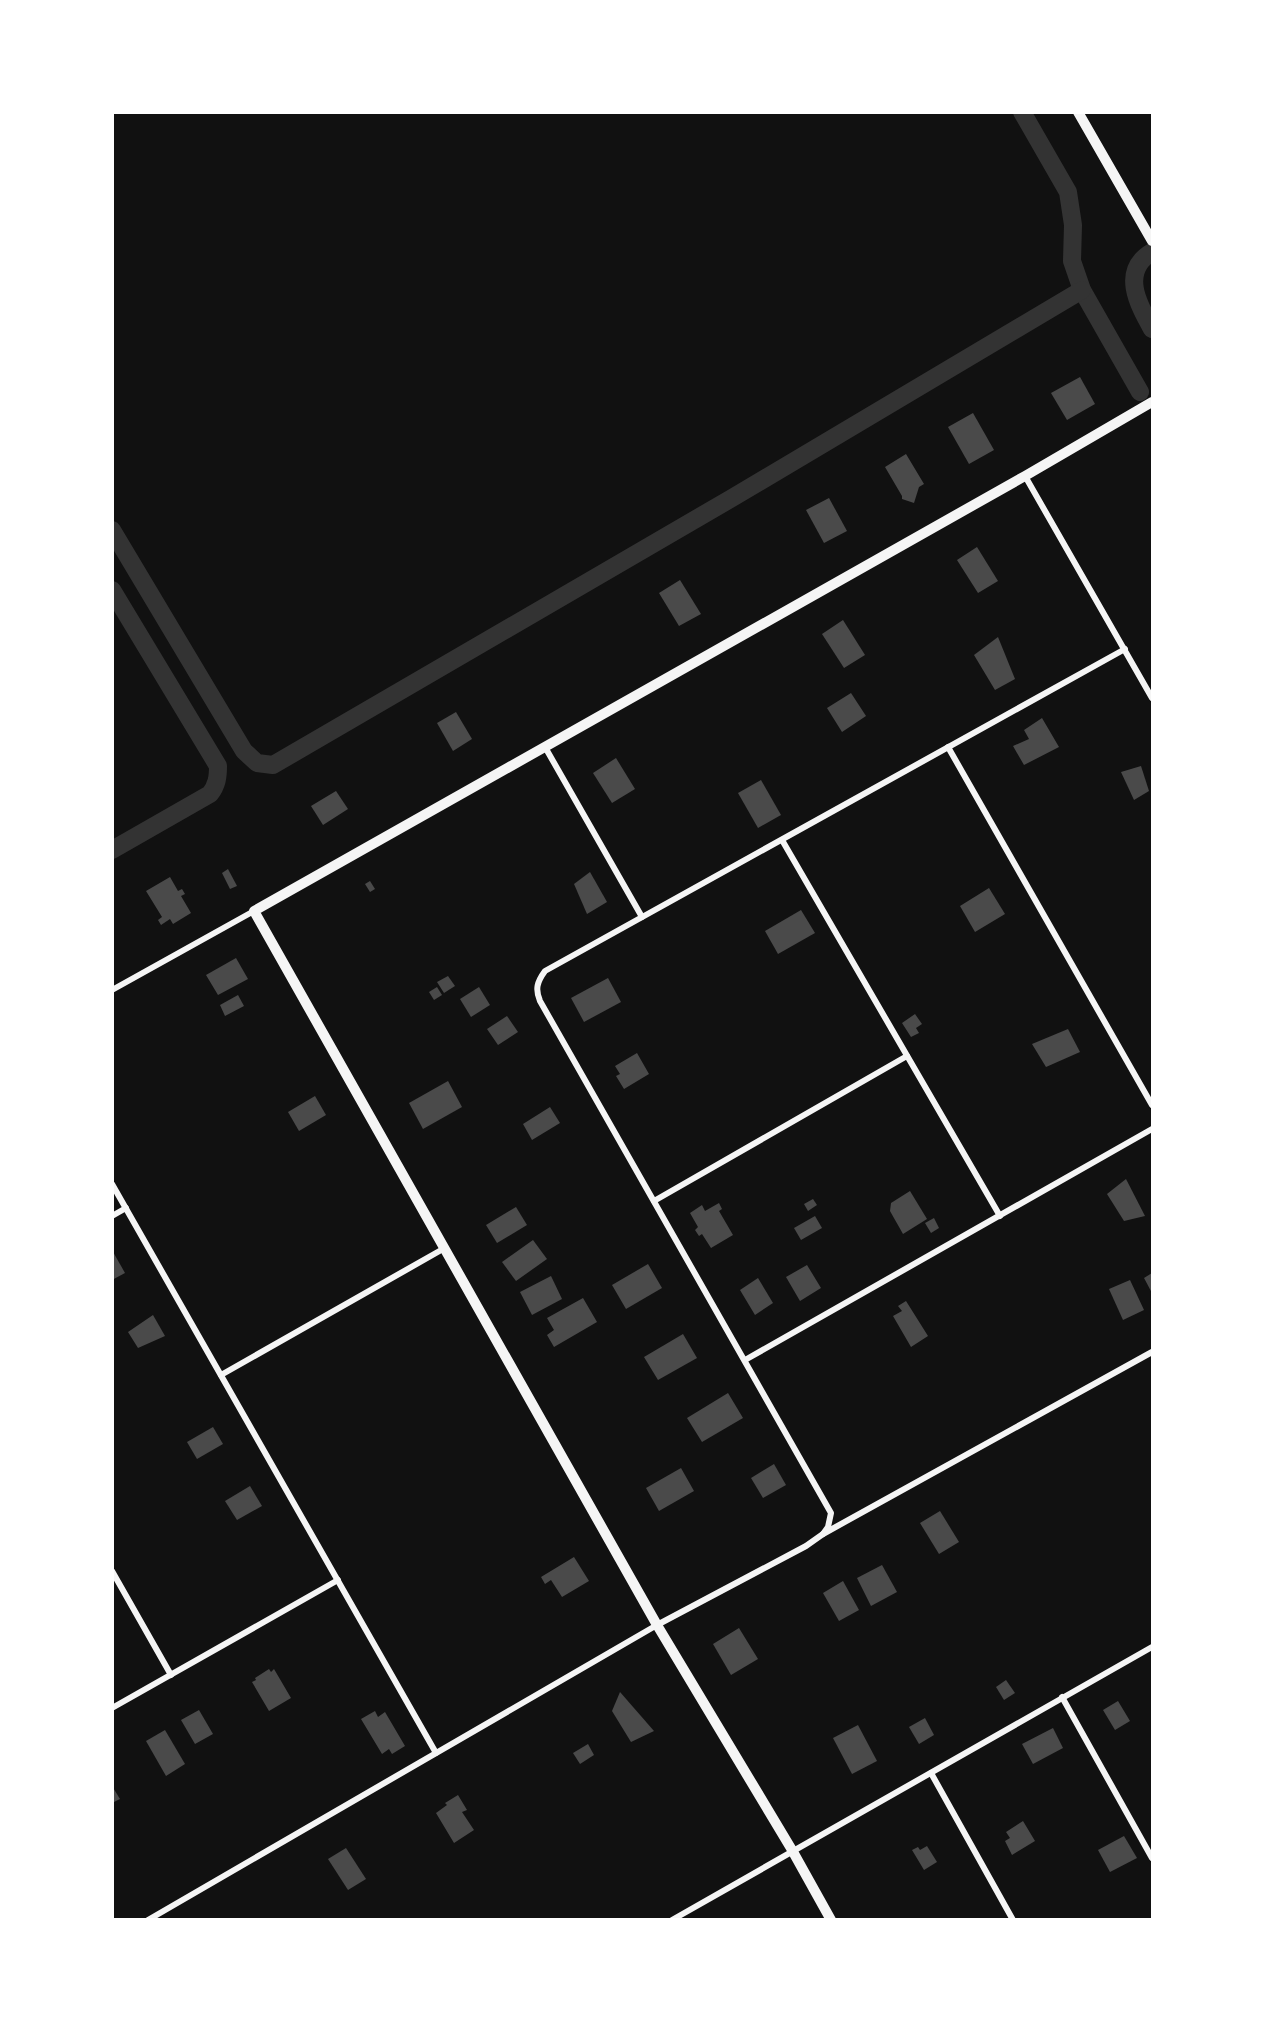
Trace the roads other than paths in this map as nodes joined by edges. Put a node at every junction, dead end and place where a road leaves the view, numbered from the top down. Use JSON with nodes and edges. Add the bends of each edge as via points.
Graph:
{"nodes":[{"id":1,"x":1078,"y":112,"type":"edge"},
{"id":2,"x":1152,"y":241,"type":"edge"},
{"id":3,"x":1152,"y":402,"type":"edge"},
{"id":4,"x":1024,"y":476,"type":"junction"},
{"id":5,"x":1125,"y":649,"type":"junction"},
{"id":6,"x":1152,"y":698,"type":"edge"},
{"id":7,"x":545,"y":747,"type":"junction"},
{"id":8,"x":948,"y":747,"type":"junction"},
{"id":9,"x":782,"y":840,"type":"junction"},
{"id":10,"x":254,"y":911,"type":"junction"},
{"id":11,"x":642,"y":917,"type":"junction"},
{"id":12,"x":112,"y":990,"type":"edge"},
{"id":13,"x":907,"y":1056,"type":"junction"},
{"id":14,"x":1152,"y":1105,"type":"edge"},
{"id":15,"x":1152,"y":1129,"type":"edge"},
{"id":16,"x":112,"y":1184,"type":"edge"},
{"id":17,"x":654,"y":1201,"type":"junction"},
{"id":18,"x":126,"y":1208,"type":"junction"},
{"id":19,"x":1000,"y":1215,"type":"junction"},
{"id":20,"x":112,"y":1216,"type":"edge"},
{"id":21,"x":443,"y":1249,"type":"junction"},
{"id":22,"x":1152,"y":1352,"type":"edge"},
{"id":23,"x":745,"y":1360,"type":"junction"},
{"id":24,"x":221,"y":1375,"type":"junction"},
{"id":25,"x":823,"y":1534,"type":"junction"},
{"id":26,"x":112,"y":1571,"type":"edge"},
{"id":27,"x":338,"y":1580,"type":"junction"},
{"id":28,"x":657,"y":1625,"type":"junction"},
{"id":29,"x":1152,"y":1647,"type":"edge"},
{"id":30,"x":171,"y":1675,"type":"junction"},
{"id":31,"x":1062,"y":1697,"type":"junction"},
{"id":32,"x":112,"y":1708,"type":"edge"},
{"id":33,"x":436,"y":1753,"type":"junction"},
{"id":34,"x":931,"y":1773,"type":"junction"},
{"id":35,"x":1149,"y":1846,"type":"edge"},
{"id":36,"x":792,"y":1850,"type":"junction"},
{"id":37,"x":1152,"y":1858,"type":"edge"},
{"id":38,"x":148,"y":1920,"type":"edge"},
{"id":39,"x":672,"y":1920,"type":"edge"},
{"id":40,"x":831,"y":1920,"type":"edge"},
{"id":41,"x":1013,"y":1920,"type":"edge"}],
"edges":[{"from":1,"to":2,"type":"street"},
{"from":3,"to":4,"type":"street"},
{"from":4,"to":5,"type":"street"},
{"from":4,"to":7,"type":"street"},
{"from":5,"to":6,"type":"street"},
{"from":5,"to":8,"type":"street"},
{"from":7,"to":10,"type":"street"},
{"from":7,"to":11,"type":"street"},
{"from":8,"to":9,"type":"street"},
{"from":8,"to":14,"type":"street"},
{"from":9,"to":11,"type":"street"},
{"from":9,"to":13,"type":"street"},
{"from":10,"to":12,"type":"street"},
{"from":10,"to":21,"type":"street"},
{"from":11,"to":17,"type":"street","via":[[545,971],[536,991]]},
{"from":13,"to":17,"type":"street"},
{"from":13,"to":19,"type":"street"},
{"from":15,"to":19,"type":"street"},
{"from":16,"to":18,"type":"street"},
{"from":17,"to":23,"type":"street"},
{"from":18,"to":20,"type":"street"},
{"from":18,"to":24,"type":"street"},
{"from":19,"to":23,"type":"street"},
{"from":21,"to":24,"type":"street"},
{"from":21,"to":28,"type":"street"},
{"from":22,"to":25,"type":"street"},
{"from":23,"to":25,"type":"street","via":[[831,1513]]},
{"from":24,"to":27,"type":"street"},
{"from":25,"to":28,"type":"street"},
{"from":26,"to":30,"type":"street"},
{"from":27,"to":30,"type":"street"},
{"from":27,"to":33,"type":"street"},
{"from":28,"to":33,"type":"street"},
{"from":28,"to":36,"type":"street"},
{"from":29,"to":31,"type":"street"},
{"from":30,"to":32,"type":"street"},
{"from":31,"to":34,"type":"street"},
{"from":31,"to":35,"type":"street"},
{"from":33,"to":38,"type":"street"},
{"from":34,"to":36,"type":"street"},
{"from":34,"to":41,"type":"street"},
{"from":35,"to":37,"type":"street"},
{"from":36,"to":39,"type":"street"},
{"from":36,"to":40,"type":"street"}]}
